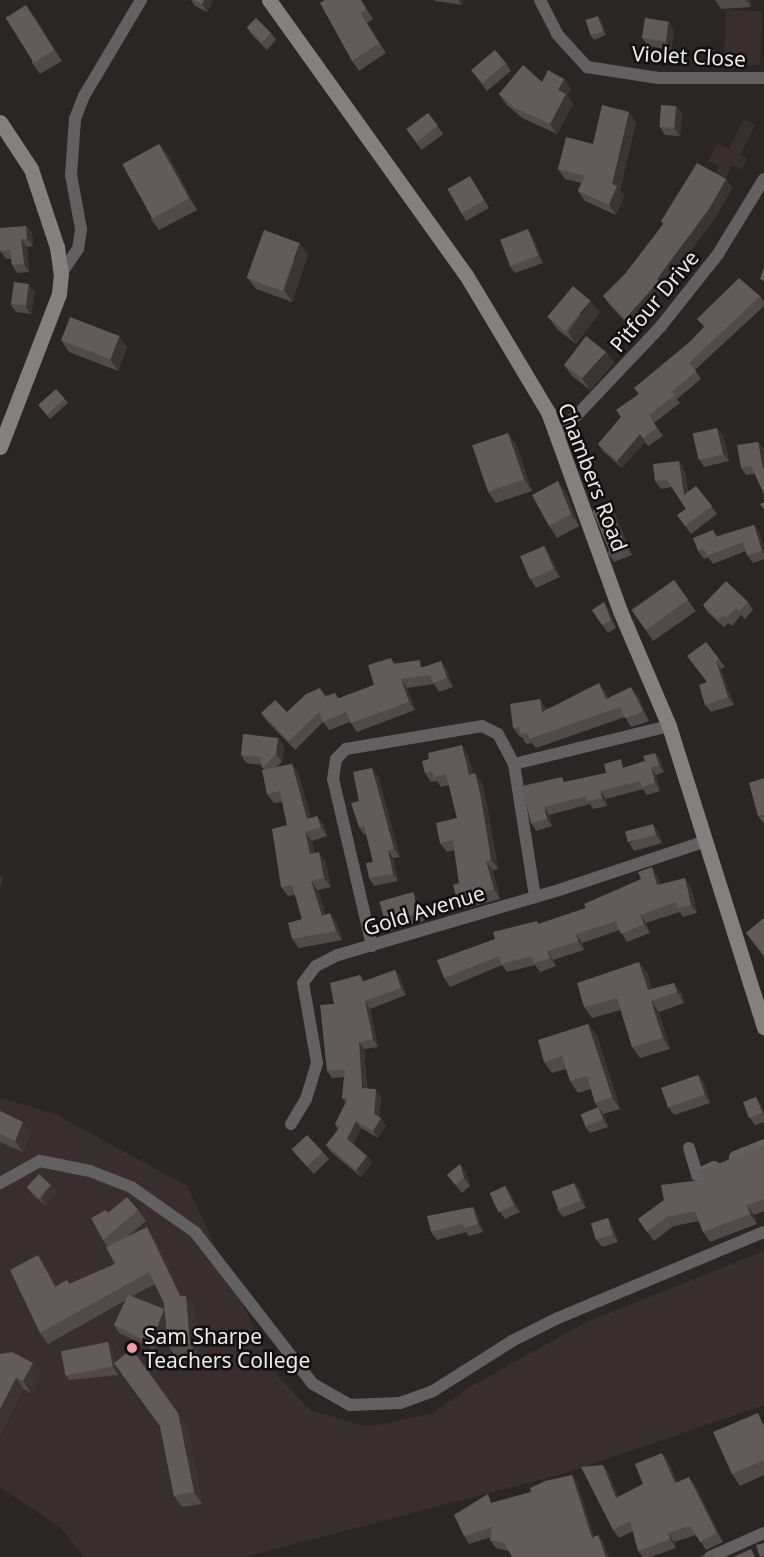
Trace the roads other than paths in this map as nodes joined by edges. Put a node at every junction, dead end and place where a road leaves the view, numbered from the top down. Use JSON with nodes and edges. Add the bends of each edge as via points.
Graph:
{"nodes":[{"id":1,"x":141,"y":0,"type":"edge"},
{"id":2,"x":269,"y":0,"type":"edge"},
{"id":3,"x":540,"y":0,"type":"edge"},
{"id":4,"x":764,"y":78,"type":"edge"},
{"id":5,"x":0,"y":122,"type":"edge"},
{"id":6,"x":764,"y":179,"type":"edge"},
{"id":7,"x":61,"y":274,"type":"junction"},
{"id":8,"x":558,"y":435,"type":"junction"},
{"id":9,"x":0,"y":447,"type":"edge"},
{"id":10,"x":669,"y":726,"type":"junction"},
{"id":11,"x":514,"y":764,"type":"junction"},
{"id":12,"x":706,"y":841,"type":"junction"},
{"id":13,"x":535,"y":897,"type":"junction"},
{"id":14,"x":372,"y":946,"type":"junction"},
{"id":15,"x":764,"y":1027,"type":"edge"},
{"id":16,"x":291,"y":1124,"type":"dead end"},
{"id":17,"x":764,"y":1144,"type":"edge"},
{"id":18,"x":689,"y":1148,"type":"dead end"},
{"id":19,"x":0,"y":1183,"type":"edge"},
{"id":20,"x":764,"y":1232,"type":"edge"},
{"id":21,"x":764,"y":1533,"type":"edge"},
{"id":22,"x":710,"y":1557,"type":"edge"}],
"edges":[{"from":1,"to":7,"type":"street","via":[[84,96],[75,119],[71,175],[81,229],[78,249]]},
{"from":2,"to":8,"type":"street","name":"Chambers Road","via":[[466,275]]},
{"from":3,"to":4,"type":"street","name":"Violet Close","via":[[557,34],[587,67],[657,78]]},
{"from":5,"to":7,"type":"street","via":[[31,169],[57,248]]},
{"from":6,"to":8,"type":"street","name":"Pitfour Drive","via":[[718,254],[661,326]]},
{"from":7,"to":9,"type":"street","via":[[59,294]]},
{"from":8,"to":10,"type":"street","name":"Chambers Road","via":[[620,611]]},
{"from":10,"to":11,"type":"street"},
{"from":10,"to":12,"type":"street","name":"Chambers Road"},
{"from":11,"to":13,"type":"street"},
{"from":11,"to":14,"type":"street","via":[[498,734],[482,726],[346,749],[336,759],[333,779]]},
{"from":12,"to":13,"type":"street","name":"Gold Avenue"},
{"from":12,"to":15,"type":"street","name":"Chambers Road"},
{"from":13,"to":14,"type":"street","name":"Gold Avenue"},
{"from":14,"to":16,"type":"street","name":"Gold Avenue","via":[[316,966],[303,983],[317,1063],[306,1099]]},
{"from":17,"to":18,"type":"street","via":[[697,1175]]},
{"from":19,"to":20,"type":"street","via":[[40,1161],[90,1171],[131,1187],[195,1232],[313,1384],[350,1405],[400,1403],[433,1391],[512,1341],[558,1318]]},
{"from":21,"to":22,"type":"street"}]}
